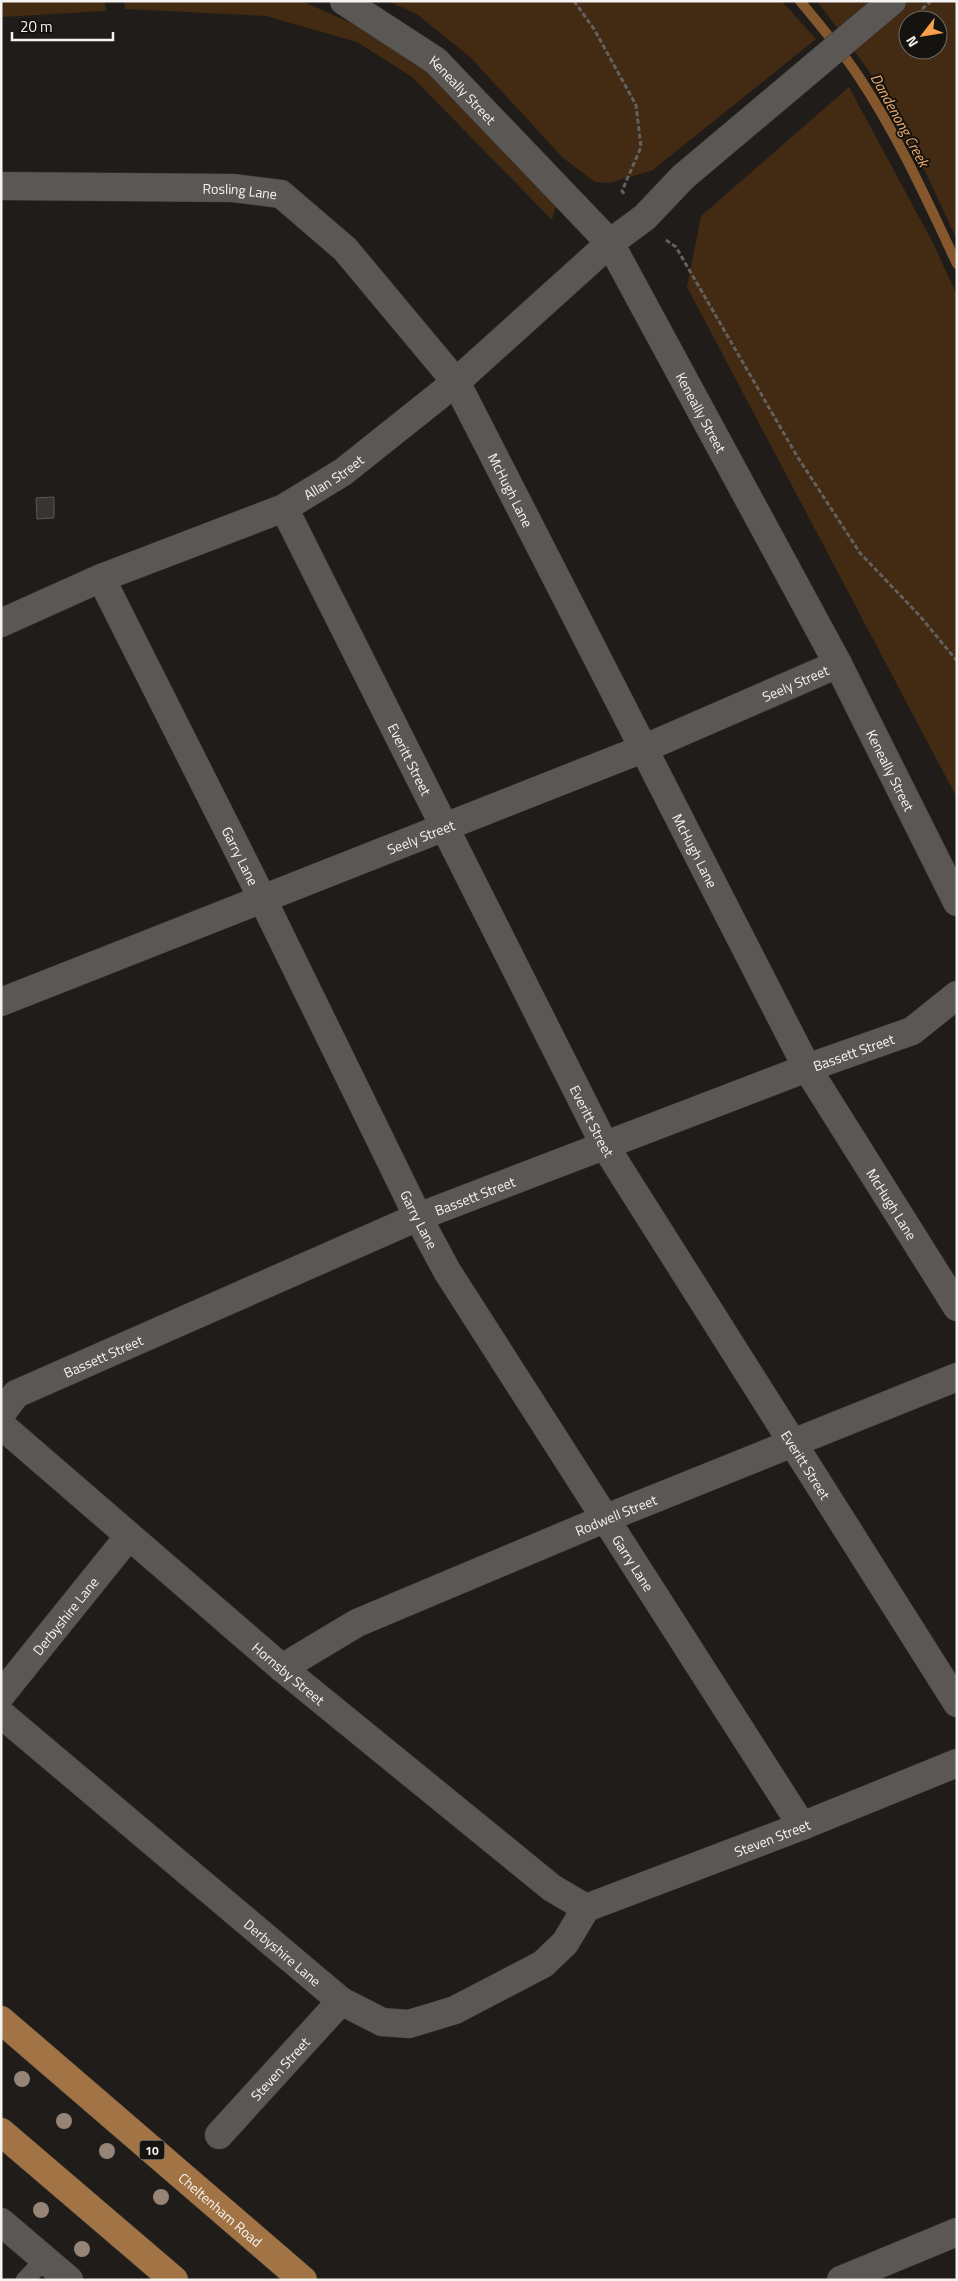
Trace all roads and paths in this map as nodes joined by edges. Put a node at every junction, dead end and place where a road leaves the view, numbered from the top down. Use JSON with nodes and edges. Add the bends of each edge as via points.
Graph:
{"nodes":[{"id":1,"x":344,"y":1,"type":"edge"},
{"id":2,"x":574,"y":1,"type":"edge"},
{"id":3,"x":892,"y":1,"type":"edge"},
{"id":4,"x":1,"y":186,"type":"edge"},
{"id":5,"x":653,"y":226,"type":"junction"},
{"id":6,"x":610,"y":243,"type":"junction"},
{"id":7,"x":456,"y":382,"type":"junction"},
{"id":8,"x":284,"y":508,"type":"junction"},
{"id":9,"x":101,"y":578,"type":"junction"},
{"id":10,"x":1,"y":623,"type":"edge"},
{"id":11,"x":957,"y":661,"type":"edge"},
{"id":12,"x":838,"y":664,"type":"junction"},
{"id":13,"x":645,"y":748,"type":"junction"},
{"id":14,"x":446,"y":828,"type":"junction"},
{"id":15,"x":262,"y":898,"type":"junction"},
{"id":16,"x":957,"y":902,"type":"edge"},
{"id":17,"x":957,"y":995,"type":"edge"},
{"id":18,"x":1,"y":1002,"type":"edge"},
{"id":19,"x":807,"y":1068,"type":"junction"},
{"id":20,"x":605,"y":1146,"type":"junction"},
{"id":21,"x":418,"y":1217,"type":"junction"},
{"id":22,"x":957,"y":1306,"type":"edge"},
{"id":23,"x":957,"y":1377,"type":"edge"},
{"id":24,"x":1,"y":1414,"type":"edge"},
{"id":25,"x":1,"y":1425,"type":"edge"},
{"id":26,"x":794,"y":1442,"type":"junction"},
{"id":27,"x":604,"y":1519,"type":"junction"},
{"id":28,"x":129,"y":1536,"type":"junction"},
{"id":29,"x":282,"y":1668,"type":"junction"},
{"id":30,"x":1,"y":1694,"type":"edge"},
{"id":31,"x":957,"y":1703,"type":"edge"},
{"id":32,"x":1,"y":1714,"type":"edge"},
{"id":33,"x":957,"y":1763,"type":"edge"},
{"id":34,"x":802,"y":1826,"type":"junction"},
{"id":35,"x":586,"y":1908,"type":"junction"},
{"id":36,"x":342,"y":2001,"type":"junction"},
{"id":37,"x":1,"y":2020,"type":"edge"},
{"id":38,"x":1,"y":2132,"type":"edge"},
{"id":39,"x":219,"y":2136,"type":"dead end"},
{"id":40,"x":1,"y":2222,"type":"edge"},
{"id":41,"x":957,"y":2232,"type":"edge"},
{"id":42,"x":45,"y":2259,"type":"junction"},
{"id":43,"x":25,"y":2280,"type":"edge"},
{"id":44,"x":69,"y":2280,"type":"edge"},
{"id":45,"x":174,"y":2280,"type":"edge"},
{"id":46,"x":303,"y":2280,"type":"edge"},
{"id":47,"x":841,"y":2280,"type":"edge"}],
"edges":[{"from":1,"to":6,"type":"street","name":"Keneally Street","via":[[436,61]]},
{"from":2,"to":5,"type":"path","via":[[594,29],[636,104],[641,147],[622,191]]},
{"from":3,"to":5,"type":"street","name":"Allan Street","via":[[683,177]]},
{"from":4,"to":7,"type":"street","name":"Rosling Lane","via":[[233,188],[281,194],[345,249]]},
{"from":5,"to":6,"type":"street","name":"Allan Street"},
{"from":5,"to":11,"type":"path","via":[[676,247],[797,456],[860,552],[919,614]]},
{"from":6,"to":7,"type":"street","name":"Allan Street"},
{"from":6,"to":12,"type":"street","name":"Keneally Street"},
{"from":7,"to":8,"type":"street","name":"Allan Street","via":[[343,472]]},
{"from":7,"to":13,"type":"street","name":"McHugh Lane"},
{"from":8,"to":9,"type":"street","name":"Allan Street"},
{"from":8,"to":14,"type":"street","name":"Everitt Street"},
{"from":9,"to":10,"type":"street","name":"Allan Street"},
{"from":9,"to":15,"type":"street","name":"Garry Lane"},
{"from":12,"to":13,"type":"street","name":"Seely Street"},
{"from":12,"to":16,"type":"street","name":"Keneally Street"},
{"from":13,"to":14,"type":"street","name":"Seely Street"},
{"from":13,"to":19,"type":"street","name":"McHugh Lane"},
{"from":14,"to":15,"type":"street","name":"Seely Street"},
{"from":14,"to":20,"type":"street","name":"Everitt Street"},
{"from":15,"to":18,"type":"street","name":"Seely Street"},
{"from":15,"to":21,"type":"street","name":"Garry Lane"},
{"from":17,"to":19,"type":"street","name":"Bassett Street","via":[[912,1030]]},
{"from":19,"to":20,"type":"street","name":"Bassett Street"},
{"from":19,"to":22,"type":"street","name":"McHugh Lane"},
{"from":20,"to":21,"type":"street","name":"Bassett Street"},
{"from":20,"to":26,"type":"street","name":"Everitt Street"},
{"from":21,"to":24,"type":"street","name":"Bassett Street","via":[[16,1394]]},
{"from":21,"to":27,"type":"street","name":"Garry Lane","via":[[447,1271]]},
{"from":23,"to":26,"type":"street","name":"Rodwell Street"},
{"from":25,"to":28,"type":"street","name":"Hornsby Street"},
{"from":26,"to":27,"type":"street","name":"Rodwell Street"},
{"from":26,"to":31,"type":"street","name":"Everitt Street"},
{"from":27,"to":29,"type":"street","name":"Rodwell Street","via":[[357,1623]]},
{"from":27,"to":34,"type":"street","name":"Garry Lane"},
{"from":28,"to":29,"type":"street","name":"Hornsby Street"},
{"from":28,"to":30,"type":"street","name":"Derbyshire Lane"},
{"from":29,"to":35,"type":"street","name":"Hornsby Street","via":[[552,1888]]},
{"from":32,"to":36,"type":"street","name":"Derbyshire Lane"},
{"from":33,"to":34,"type":"street","name":"Steven Street"},
{"from":34,"to":35,"type":"street","name":"Steven Street"},
{"from":35,"to":36,"type":"street","name":"Derbyshire Lane","via":[[565,1943],[544,1964],[454,2010],[400,2024],[382,2022]]},
{"from":36,"to":39,"type":"street","name":"Steven Street"},
{"from":37,"to":46,"type":"main road","name":"Cheltenham Road","number":"10"},
{"from":38,"to":45,"type":"main road"},
{"from":40,"to":42,"type":"street"},
{"from":41,"to":47,"type":"street"},
{"from":42,"to":43,"type":"lane"},
{"from":42,"to":44,"type":"street"}]}
